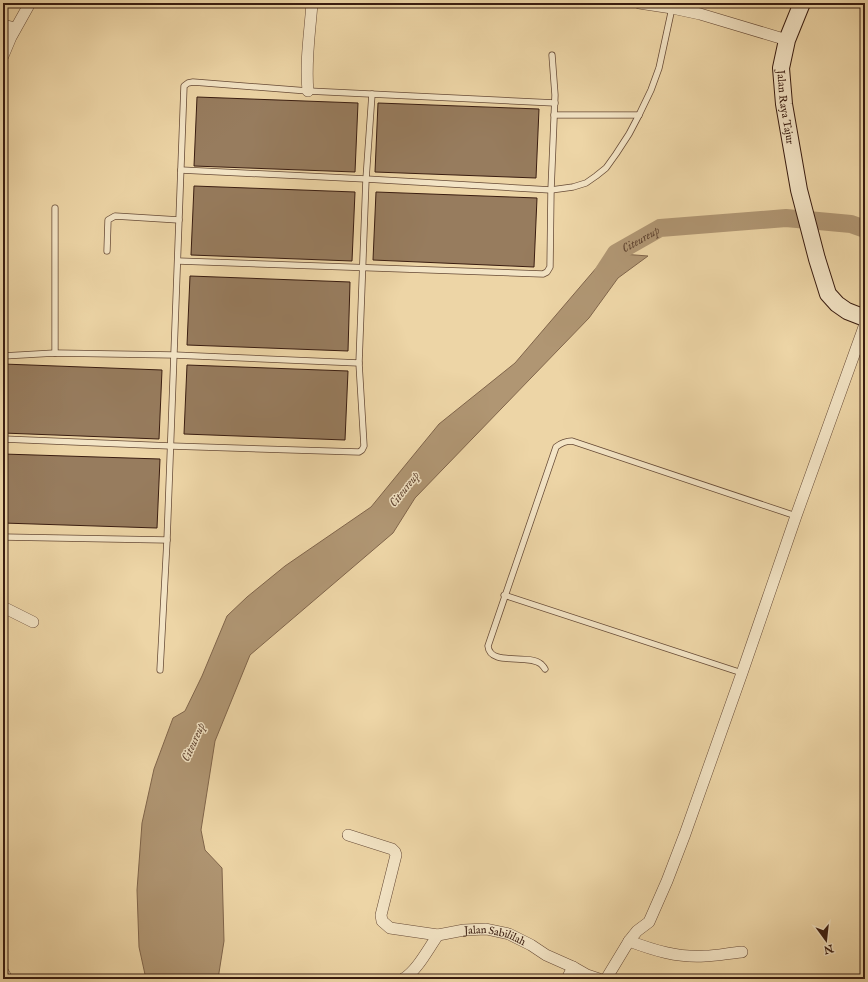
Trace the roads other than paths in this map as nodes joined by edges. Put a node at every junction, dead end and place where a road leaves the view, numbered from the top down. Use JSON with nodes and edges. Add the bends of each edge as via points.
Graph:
{"nodes":[{"id":1,"x":30,"y":3,"type":"edge"},
{"id":2,"x":312,"y":3,"type":"edge"},
{"id":3,"x":639,"y":3,"type":"edge"},
{"id":4,"x":802,"y":3,"type":"edge"},
{"id":5,"x":672,"y":8,"type":"junction"},
{"id":6,"x":3,"y":24,"type":"edge"},
{"id":7,"x":15,"y":28,"type":"junction"},
{"id":8,"x":787,"y":40,"type":"junction"},
{"id":9,"x":552,"y":55,"type":"dead end"},
{"id":10,"x":3,"y":56,"type":"edge"},
{"id":11,"x":308,"y":91,"type":"junction"},
{"id":12,"x":372,"y":94,"type":"junction"},
{"id":13,"x":555,"y":103,"type":"junction"},
{"id":14,"x":554,"y":115,"type":"junction"},
{"id":15,"x":639,"y":115,"type":"junction"},
{"id":16,"x":181,"y":170,"type":"junction"},
{"id":17,"x":366,"y":179,"type":"junction"},
{"id":18,"x":551,"y":190,"type":"junction"},
{"id":19,"x":55,"y":208,"type":"dead end"},
{"id":20,"x":179,"y":220,"type":"junction"},
{"id":21,"x":106,"y":251,"type":"dead end"},
{"id":22,"x":178,"y":261,"type":"junction"},
{"id":23,"x":364,"y":268,"type":"junction"},
{"id":24,"x":865,"y":318,"type":"edge"},
{"id":25,"x":865,"y":324,"type":"edge"},
{"id":26,"x":55,"y":352,"type":"junction"},
{"id":27,"x":174,"y":355,"type":"junction"},
{"id":28,"x":3,"y":356,"type":"edge"},
{"id":29,"x":359,"y":363,"type":"junction"},
{"id":30,"x":3,"y":439,"type":"edge"},
{"id":31,"x":171,"y":446,"type":"junction"},
{"id":32,"x":796,"y":516,"type":"junction"},
{"id":33,"x":3,"y":537,"type":"edge"},
{"id":34,"x":167,"y":540,"type":"junction"},
{"id":35,"x":504,"y":595,"type":"junction"},
{"id":36,"x":3,"y":607,"type":"edge"},
{"id":37,"x":32,"y":622,"type":"dead end"},
{"id":38,"x":545,"y":669,"type":"dead end"},
{"id":39,"x":160,"y":670,"type":"dead end"},
{"id":40,"x":742,"y":673,"type":"junction"},
{"id":41,"x":348,"y":835,"type":"dead end"},
{"id":42,"x":438,"y":935,"type":"junction"},
{"id":43,"x":629,"y":941,"type":"junction"},
{"id":44,"x":742,"y":952,"type":"dead end"},
{"id":45,"x":573,"y":967,"type":"junction"},
{"id":46,"x":403,"y":979,"type":"edge"},
{"id":47,"x":567,"y":979,"type":"edge"},
{"id":48,"x":599,"y":979,"type":"edge"},
{"id":49,"x":606,"y":979,"type":"edge"}],
"edges":[{"from":1,"to":7,"type":"street"},
{"from":2,"to":11,"type":"street","via":[[306,76]]},
{"from":3,"to":5,"type":"street"},
{"from":4,"to":8,"type":"main road","name":"Jalan Raya Tajur"},
{"from":5,"to":8,"type":"street"},
{"from":5,"to":15,"type":"lane","via":[[659,68]]},
{"from":6,"to":7,"type":"street"},
{"from":7,"to":10,"type":"street"},
{"from":8,"to":24,"type":"main road","name":"Jalan Raya Tajur","via":[[782,68],[784,104],[799,190],[817,259],[828,294],[847,311]]},
{"from":9,"to":13,"type":"lane"},
{"from":11,"to":12,"type":"lane"},
{"from":11,"to":16,"type":"lane","via":[[188,83],[184,86]]},
{"from":12,"to":13,"type":"lane"},
{"from":12,"to":17,"type":"lane"},
{"from":13,"to":14,"type":"lane"},
{"from":14,"to":15,"type":"lane"},
{"from":14,"to":18,"type":"lane"},
{"from":15,"to":18,"type":"lane","via":[[606,168],[586,182]]},
{"from":16,"to":17,"type":"lane"},
{"from":16,"to":20,"type":"lane"},
{"from":17,"to":18,"type":"lane"},
{"from":17,"to":23,"type":"lane"},
{"from":18,"to":23,"type":"lane","via":[[550,267],[543,274]]},
{"from":19,"to":26,"type":"lane"},
{"from":20,"to":21,"type":"lane","via":[[115,216],[108,220]]},
{"from":20,"to":22,"type":"lane"},
{"from":22,"to":23,"type":"lane"},
{"from":22,"to":27,"type":"lane"},
{"from":23,"to":29,"type":"lane"},
{"from":25,"to":32,"type":"street"},
{"from":26,"to":27,"type":"lane"},
{"from":26,"to":28,"type":"lane"},
{"from":27,"to":29,"type":"lane"},
{"from":27,"to":31,"type":"lane"},
{"from":29,"to":31,"type":"lane","via":[[364,446],[359,452]]},
{"from":30,"to":31,"type":"lane"},
{"from":31,"to":34,"type":"lane"},
{"from":32,"to":35,"type":"lane","via":[[567,441],[556,447]]},
{"from":32,"to":40,"type":"street"},
{"from":33,"to":34,"type":"lane"},
{"from":34,"to":39,"type":"lane"},
{"from":35,"to":38,"type":"lane","via":[[488,650],[497,657],[537,661]]},
{"from":35,"to":40,"type":"lane"},
{"from":36,"to":37,"type":"street"},
{"from":40,"to":43,"type":"street","via":[[667,881],[649,922]]},
{"from":41,"to":42,"type":"street","name":"Jalan Sabililah","via":[[396,852],[381,915],[382,921],[390,928]]},
{"from":42,"to":45,"type":"street","name":"Jalan Sabililah","via":[[486,929],[509,934]]},
{"from":42,"to":46,"type":"street","via":[[419,963]]},
{"from":43,"to":44,"type":"street","via":[[656,951],[682,956],[704,957]]},
{"from":43,"to":49,"type":"street"},
{"from":45,"to":47,"type":"street"},
{"from":45,"to":48,"type":"street","name":"Jalan Sabililah"}]}
